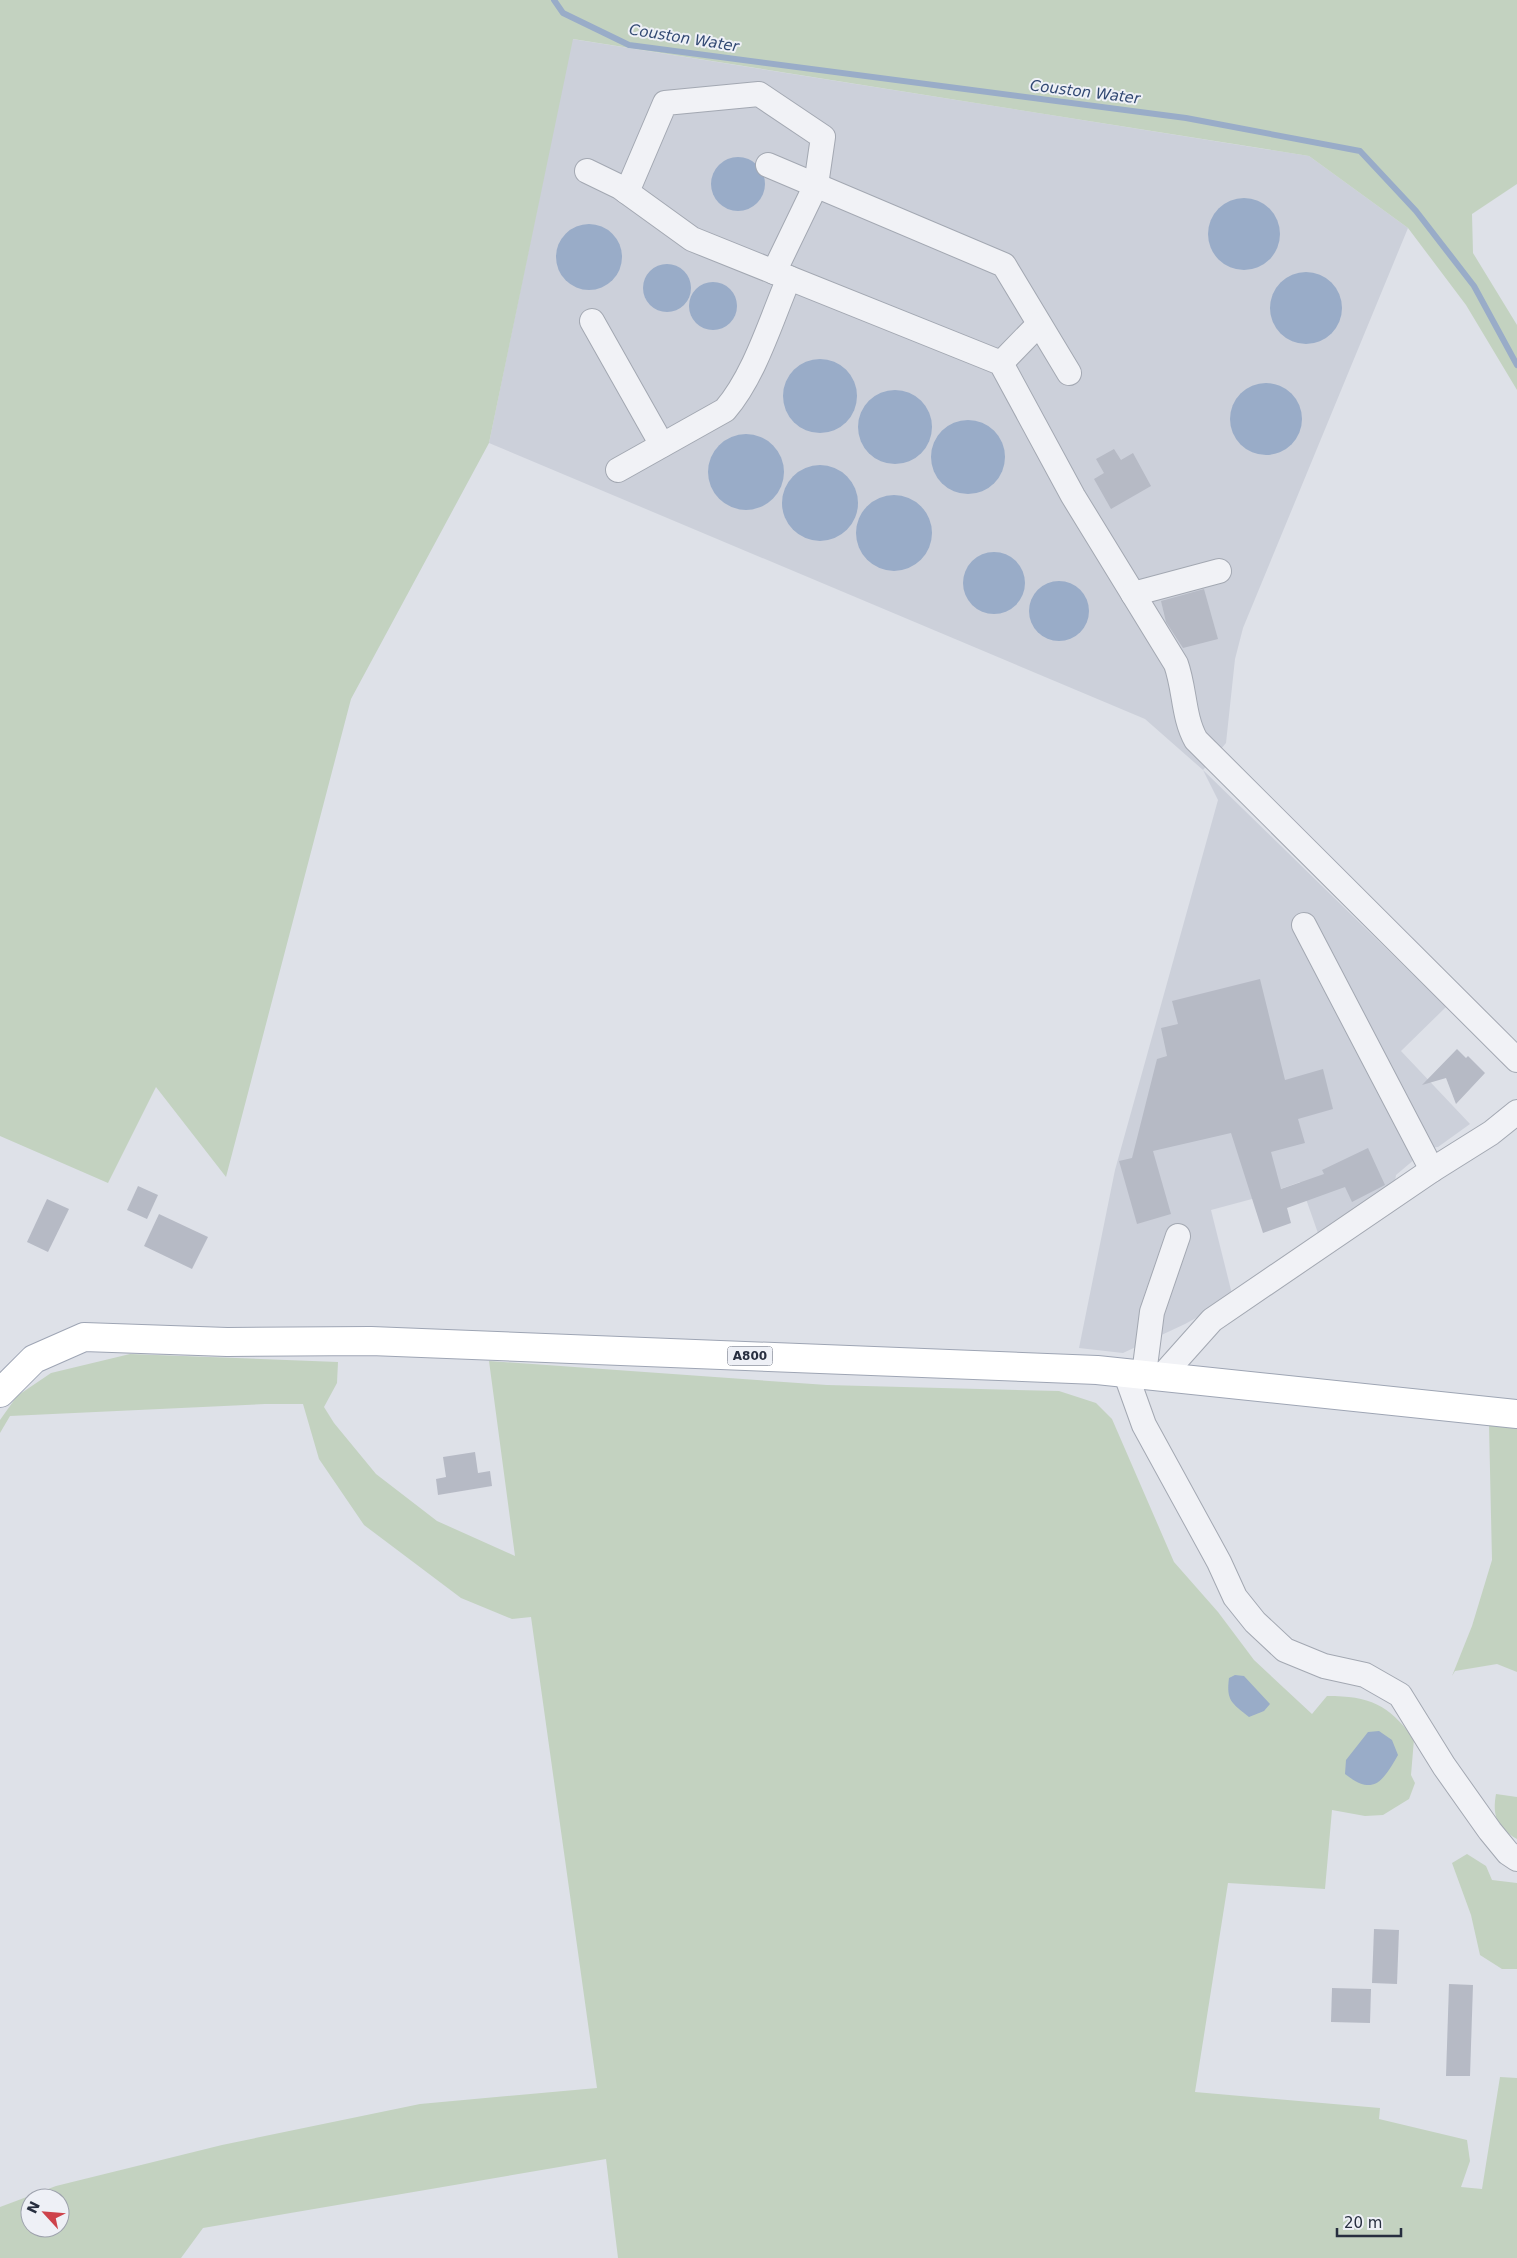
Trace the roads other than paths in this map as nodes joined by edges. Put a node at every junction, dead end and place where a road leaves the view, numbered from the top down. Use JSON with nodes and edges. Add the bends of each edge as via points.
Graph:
{"nodes":[{"id":1,"x":768,"y":165,"type":"dead end"},
{"id":2,"x":587,"y":172,"type":"dead end"},
{"id":3,"x":816,"y":185,"type":"junction"},
{"id":4,"x":627,"y":192,"type":"junction"},
{"id":5,"x":782,"y":275,"type":"junction"},
{"id":6,"x":592,"y":321,"type":"dead end"},
{"id":7,"x":1039,"y":324,"type":"junction"},
{"id":8,"x":1001,"y":363,"type":"junction"},
{"id":9,"x":1068,"y":372,"type":"dead end"},
{"id":10,"x":662,"y":445,"type":"junction"},
{"id":11,"x":618,"y":470,"type":"dead end"},
{"id":12,"x":1218,"y":571,"type":"dead end"},
{"id":13,"x":1133,"y":594,"type":"junction"},
{"id":14,"x":1304,"y":925,"type":"dead end"},
{"id":15,"x":1517,"y":1060,"type":"edge"},
{"id":16,"x":1517,"y":1112,"type":"edge"},
{"id":17,"x":1432,"y":1170,"type":"junction"},
{"id":18,"x":1178,"y":1236,"type":"dead end"},
{"id":19,"x":1144,"y":1374,"type":"junction"},
{"id":20,"x":0,"y":1392,"type":"edge"},
{"id":21,"x":1517,"y":1414,"type":"edge"},
{"id":22,"x":1517,"y":1859,"type":"edge"}],
"edges":[{"from":1,"to":3,"type":"street"},
{"from":2,"to":4,"type":"street"},
{"from":3,"to":4,"type":"street","via":[[823,138],[759,94],[665,103]]},
{"from":3,"to":5,"type":"street"},
{"from":3,"to":7,"type":"street","via":[[1004,266]]},
{"from":4,"to":5,"type":"street","via":[[692,239]]},
{"from":5,"to":8,"type":"street"},
{"from":5,"to":10,"type":"street","via":[[749,372],[736,397],[725,410]]},
{"from":6,"to":10,"type":"street"},
{"from":7,"to":8,"type":"street"},
{"from":7,"to":9,"type":"street"},
{"from":8,"to":13,"type":"street","via":[[1073,496]]},
{"from":10,"to":11,"type":"street"},
{"from":12,"to":13,"type":"street"},
{"from":13,"to":15,"type":"street","via":[[1176,664],[1189,727],[1196,740]]},
{"from":14,"to":17,"type":"street"},
{"from":16,"to":17,"type":"street","via":[[1491,1133]]},
{"from":17,"to":19,"type":"street","via":[[1212,1320]]},
{"from":18,"to":19,"type":"street","via":[[1152,1312]]},
{"from":19,"to":20,"type":"main road","number":"A800","via":[[371,1342],[227,1342],[84,1337],[34,1359]]},
{"from":19,"to":21,"type":"main road","number":"A800"},
{"from":19,"to":22,"type":"street","via":[[1144,1425],[1235,1597],[1254,1622],[1285,1650],[1324,1666],[1365,1675],[1400,1695],[1490,1831]]}]}
